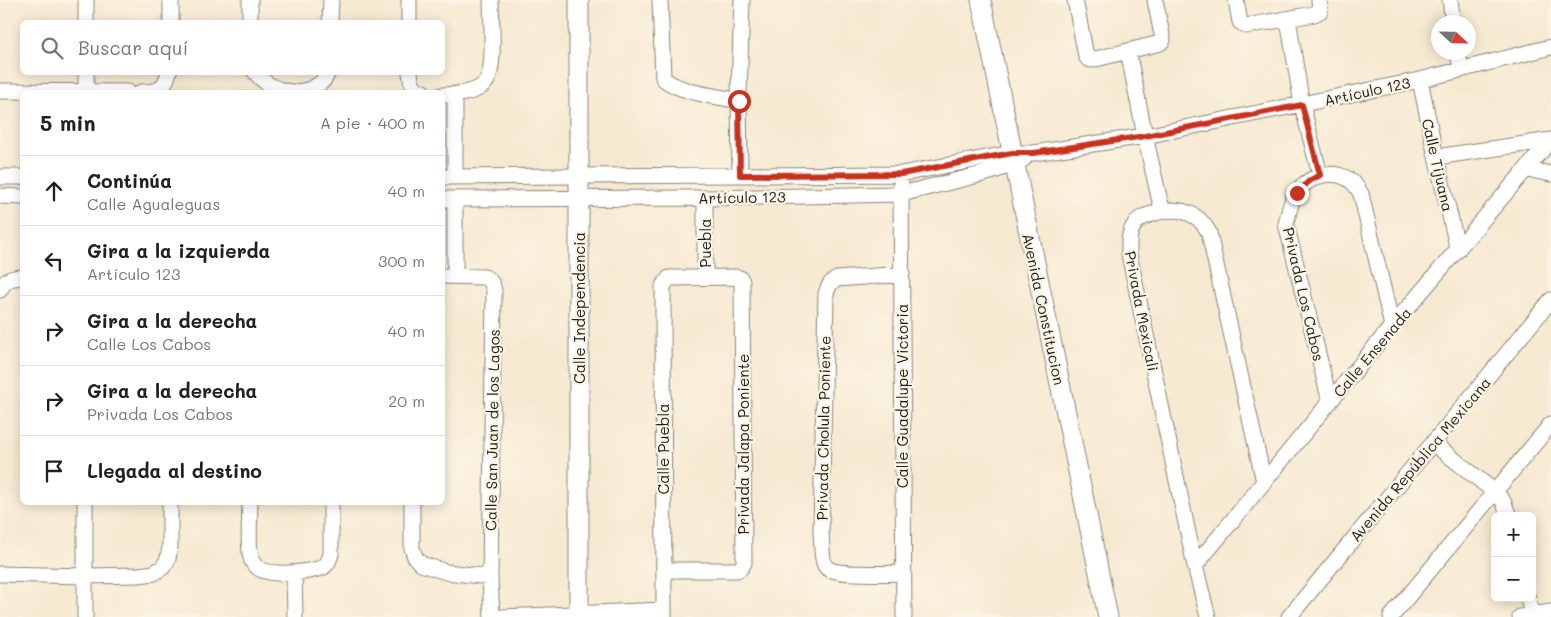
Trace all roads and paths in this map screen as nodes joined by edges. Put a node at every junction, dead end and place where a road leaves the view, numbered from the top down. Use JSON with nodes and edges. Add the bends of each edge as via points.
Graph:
{"nodes":[{"id":1,"x":86,"y":0,"type":"edge"},
{"id":2,"x":171,"y":0,"type":"edge"},
{"id":3,"x":250,"y":0,"type":"edge"},
{"id":4,"x":330,"y":0,"type":"edge"},
{"id":5,"x":409,"y":0,"type":"edge"},
{"id":6,"x":491,"y":0,"type":"edge"},
{"id":7,"x":579,"y":0,"type":"edge"},
{"id":8,"x":660,"y":0,"type":"edge"},
{"id":9,"x":742,"y":0,"type":"edge"},
{"id":10,"x":981,"y":0,"type":"edge"},
{"id":11,"x":1075,"y":0,"type":"edge"},
{"id":12,"x":1155,"y":0,"type":"edge"},
{"id":13,"x":1236,"y":0,"type":"edge"},
{"id":14,"x":1319,"y":0,"type":"edge"},
{"id":15,"x":1450,"y":0,"type":"edge"},
{"id":16,"x":1452,"y":15,"type":"edge"},
{"id":17,"x":1288,"y":19,"type":"junction"},
{"id":18,"x":86,"y":20,"type":"edge"},
{"id":19,"x":170,"y":20,"type":"edge"},
{"id":20,"x":250,"y":20,"type":"edge"},
{"id":21,"x":330,"y":20,"type":"edge"},
{"id":22,"x":409,"y":20,"type":"edge"},
{"id":23,"x":1551,"y":47,"type":"edge"},
{"id":24,"x":1128,"y":51,"type":"junction"},
{"id":25,"x":1459,"y":60,"type":"edge"},
{"id":26,"x":1461,"y":70,"type":"junction"},
{"id":27,"x":86,"y":75,"type":"edge"},
{"id":28,"x":169,"y":75,"type":"edge"},
{"id":29,"x":258,"y":75,"type":"edge"},
{"id":30,"x":327,"y":75,"type":"edge"},
{"id":31,"x":410,"y":75,"type":"edge"},
{"id":32,"x":1420,"y":80,"type":"junction"},
{"id":33,"x":86,"y":90,"type":"edge"},
{"id":34,"x":157,"y":90,"type":"edge"},
{"id":35,"x":281,"y":90,"type":"edge"},
{"id":36,"x":307,"y":90,"type":"edge"},
{"id":37,"x":418,"y":90,"type":"edge"},
{"id":38,"x":0,"y":91,"type":"edge"},
{"id":39,"x":20,"y":91,"type":"edge"},
{"id":40,"x":449,"y":95,"type":"edge"},
{"id":41,"x":739,"y":101,"type":"junction"},
{"id":42,"x":1302,"y":105,"type":"junction"},
{"id":43,"x":1145,"y":136,"type":"junction"},
{"id":44,"x":1551,"y":140,"type":"edge"},
{"id":45,"x":1436,"y":157,"type":"junction"},
{"id":46,"x":1013,"y":159,"type":"junction"},
{"id":47,"x":1526,"y":169,"type":"junction"},
{"id":48,"x":901,"y":174,"type":"junction"},
{"id":49,"x":1551,"y":174,"type":"edge"},
{"id":50,"x":740,"y":175,"type":"junction"},
{"id":51,"x":1320,"y":175,"type":"junction"},
{"id":52,"x":0,"y":177,"type":"edge"},
{"id":53,"x":20,"y":177,"type":"edge"},
{"id":54,"x":449,"y":177,"type":"edge"},
{"id":55,"x":579,"y":177,"type":"junction"},
{"id":56,"x":902,"y":194,"type":"junction"},
{"id":57,"x":0,"y":196,"type":"edge"},
{"id":58,"x":20,"y":196,"type":"edge"},
{"id":59,"x":579,"y":198,"type":"junction"},
{"id":60,"x":705,"y":198,"type":"junction"},
{"id":61,"x":449,"y":199,"type":"edge"},
{"id":62,"x":1162,"y":210,"type":"junction"},
{"id":63,"x":1458,"y":250,"type":"junction"},
{"id":64,"x":902,"y":274,"type":"junction"},
{"id":65,"x":449,"y":276,"type":"edge"},
{"id":66,"x":20,"y":277,"type":"edge"},
{"id":67,"x":705,"y":277,"type":"junction"},
{"id":68,"x":665,"y":281,"type":"joint"},
{"id":69,"x":0,"y":290,"type":"edge"},
{"id":70,"x":1551,"y":300,"type":"edge"},
{"id":71,"x":1392,"y":326,"type":"junction"},
{"id":72,"x":1330,"y":402,"type":"junction"},
{"id":73,"x":1551,"y":424,"type":"edge"},
{"id":74,"x":1434,"y":443,"type":"junction"},
{"id":75,"x":1264,"y":482,"type":"junction"},
{"id":76,"x":1495,"y":492,"type":"junction"},
{"id":77,"x":85,"y":505,"type":"edge"},
{"id":78,"x":170,"y":505,"type":"edge"},
{"id":79,"x":250,"y":505,"type":"edge"},
{"id":80,"x":331,"y":505,"type":"edge"},
{"id":81,"x":412,"y":505,"type":"edge"},
{"id":82,"x":1507,"y":512,"type":"edge"},
{"id":83,"x":1195,"y":566,"type":"junction"},
{"id":84,"x":664,"y":570,"type":"junction"},
{"id":85,"x":904,"y":573,"type":"junction"},
{"id":86,"x":0,"y":574,"type":"edge"},
{"id":87,"x":294,"y":574,"type":"junction"},
{"id":88,"x":86,"y":576,"type":"junction"},
{"id":89,"x":490,"y":577,"type":"junction"},
{"id":90,"x":1528,"y":602,"type":"edge"},
{"id":91,"x":1551,"y":612,"type":"edge"},
{"id":92,"x":664,"y":614,"type":"edge"},
{"id":93,"x":579,"y":615,"type":"edge"},
{"id":94,"x":1526,"y":616,"type":"edge"},
{"id":95,"x":85,"y":617,"type":"edge"},
{"id":96,"x":295,"y":617,"type":"edge"},
{"id":97,"x":492,"y":617,"type":"edge"},
{"id":98,"x":502,"y":617,"type":"edge"},
{"id":99,"x":904,"y":617,"type":"edge"},
{"id":100,"x":1108,"y":617,"type":"edge"},
{"id":101,"x":1208,"y":617,"type":"edge"},
{"id":102,"x":1290,"y":617,"type":"edge"},
{"id":103,"x":1391,"y":617,"type":"edge"}],
"edges":[{"from":1,"to":18,"type":"street"},
{"from":2,"to":19,"type":"street"},
{"from":3,"to":20,"type":"street"},
{"from":4,"to":21,"type":"street"},
{"from":5,"to":22,"type":"street"},
{"from":6,"to":40,"type":"street","via":[[492,60],[487,81],[474,90]]},
{"from":7,"to":55,"type":"street","name":"Calle Independencia"},
{"from":8,"to":41,"type":"street","via":[[663,78],[679,89]]},
{"from":9,"to":41,"type":"street"},
{"from":10,"to":46,"type":"street","name":"Avenida Constitucion"},
{"from":11,"to":24,"type":"street","via":[[1088,59]]},
{"from":12,"to":24,"type":"street","via":[[1163,40]]},
{"from":13,"to":17,"type":"street","via":[[1243,25]]},
{"from":14,"to":17,"type":"street","via":[[1321,7],[1318,13]]},
{"from":15,"to":16,"type":"street"},
{"from":17,"to":42,"type":"street"},
{"from":23,"to":26,"type":"street","name":"Artículo 123"},
{"from":24,"to":43,"type":"street"},
{"from":25,"to":26,"type":"street"},
{"from":26,"to":32,"type":"street","name":"Artículo 123"},
{"from":27,"to":33,"type":"street"},
{"from":28,"to":34,"type":"street","via":[[166,83]]},
{"from":29,"to":35,"type":"street","via":[[268,85]]},
{"from":30,"to":36,"type":"street","via":[[319,85]]},
{"from":31,"to":37,"type":"street","via":[[411,83]]},
{"from":32,"to":42,"type":"street","name":"Artículo 123"},
{"from":32,"to":45,"type":"street","name":"Calle Tijuana"},
{"from":38,"to":39,"type":"street"},
{"from":40,"to":54,"type":"street"},
{"from":41,"to":50,"type":"street"},
{"from":42,"to":43,"type":"street","name":"Artículo 123"},
{"from":42,"to":51,"type":"street"},
{"from":43,"to":46,"type":"street","name":"Artículo 123"},
{"from":43,"to":62,"type":"street"},
{"from":44,"to":45,"type":"street"},
{"from":44,"to":47,"type":"street","name":"Calle Ensenada"},
{"from":45,"to":63,"type":"street","name":"Calle Tijuana"},
{"from":46,"to":48,"type":"street","name":"Artículo 123"},
{"from":46,"to":56,"type":"street","name":"Artículo 123","via":[[991,172]]},
{"from":46,"to":100,"type":"street","name":"Avenida Constitucion"},
{"from":47,"to":49,"type":"street"},
{"from":47,"to":63,"type":"street","name":"Calle Ensenada"},
{"from":48,"to":50,"type":"street","name":"Artículo 123"},
{"from":48,"to":56,"type":"street","name":"Calle Guadalupe Victoria"},
{"from":50,"to":55,"type":"street","name":"Artículo 123"},
{"from":51,"to":71,"type":"street","via":[[1347,178],[1358,186]]},
{"from":51,"to":72,"type":"street","name":"Privada Los Cabos","via":[[1297,193],[1286,224]]},
{"from":52,"to":53,"type":"street"},
{"from":54,"to":55,"type":"street","name":"Artículo 123"},
{"from":55,"to":59,"type":"street","name":"Calle Independencia"},
{"from":56,"to":60,"type":"street","name":"Artículo 123"},
{"from":56,"to":64,"type":"street","name":"Calle Guadalupe Victoria"},
{"from":57,"to":58,"type":"street"},
{"from":59,"to":60,"type":"street","name":"Artículo 123"},
{"from":59,"to":61,"type":"street","name":"Artículo 123"},
{"from":59,"to":93,"type":"street","name":"Calle Independencia"},
{"from":60,"to":67,"type":"street","name":"Puebla"},
{"from":61,"to":65,"type":"street"},
{"from":62,"to":75,"type":"street","name":"Privada Mexicali","via":[[1182,210],[1194,215],[1209,233]]},
{"from":62,"to":83,"type":"street","name":"Privada Mexicali","via":[[1136,222],[1129,242],[1129,254]]},
{"from":63,"to":71,"type":"street","name":"Calle Ensenada"},
{"from":64,"to":85,"type":"street","name":"Calle Guadalupe Victoria"},
{"from":64,"to":85,"type":"street","name":"Privada Cholula Poniente","via":[[838,279],[833,280],[827,289],[821,532],[824,563],[829,569]]},
{"from":65,"to":89,"type":"street","name":"Calle San Juan de los Lagos","via":[[484,277],[492,283],[494,290]]},
{"from":66,"to":69,"type":"street","via":[[9,279]]},
{"from":67,"to":68,"type":"street","name":"Puebla","via":[[669,278]]},
{"from":67,"to":84,"type":"street","name":"Privada Jalapa Poniente","via":[[736,277],[742,281],[744,563],[737,570]]},
{"from":68,"to":84,"type":"street","name":"Calle Puebla"},
{"from":70,"to":74,"type":"street","name":"Avenida República Mexicana"},
{"from":71,"to":72,"type":"street","name":"Calle Ensenada"},
{"from":72,"to":75,"type":"street","name":"Calle Ensenada"},
{"from":73,"to":76,"type":"street"},
{"from":74,"to":76,"type":"street"},
{"from":74,"to":102,"type":"street","name":"Avenida República Mexicana"},
{"from":75,"to":83,"type":"street","name":"Calle Ensenada"},
{"from":76,"to":82,"type":"street"},
{"from":76,"to":103,"type":"street"},
{"from":77,"to":88,"type":"street"},
{"from":78,"to":88,"type":"street","via":[[170,547],[163,567],[154,573],[140,575]]},
{"from":79,"to":87,"type":"street","via":[[252,562],[263,570]]},
{"from":80,"to":87,"type":"street","via":[[330,554],[326,566]]},
{"from":81,"to":89,"type":"street","via":[[412,548],[420,564],[446,572]]},
{"from":83,"to":101,"type":"street","name":"Privada Mexicali"},
{"from":84,"to":92,"type":"street","name":"Calle Puebla"},
{"from":85,"to":99,"type":"street","name":"Calle Guadalupe Victoria"},
{"from":86,"to":88,"type":"street"},
{"from":87,"to":96,"type":"street"},
{"from":88,"to":95,"type":"street"},
{"from":89,"to":97,"type":"street","name":"Calle San Juan de los Lagos"},
{"from":90,"to":94,"type":"street"},
{"from":91,"to":94,"type":"street"},
{"from":92,"to":93,"type":"street"},
{"from":93,"to":98,"type":"street"}]}
